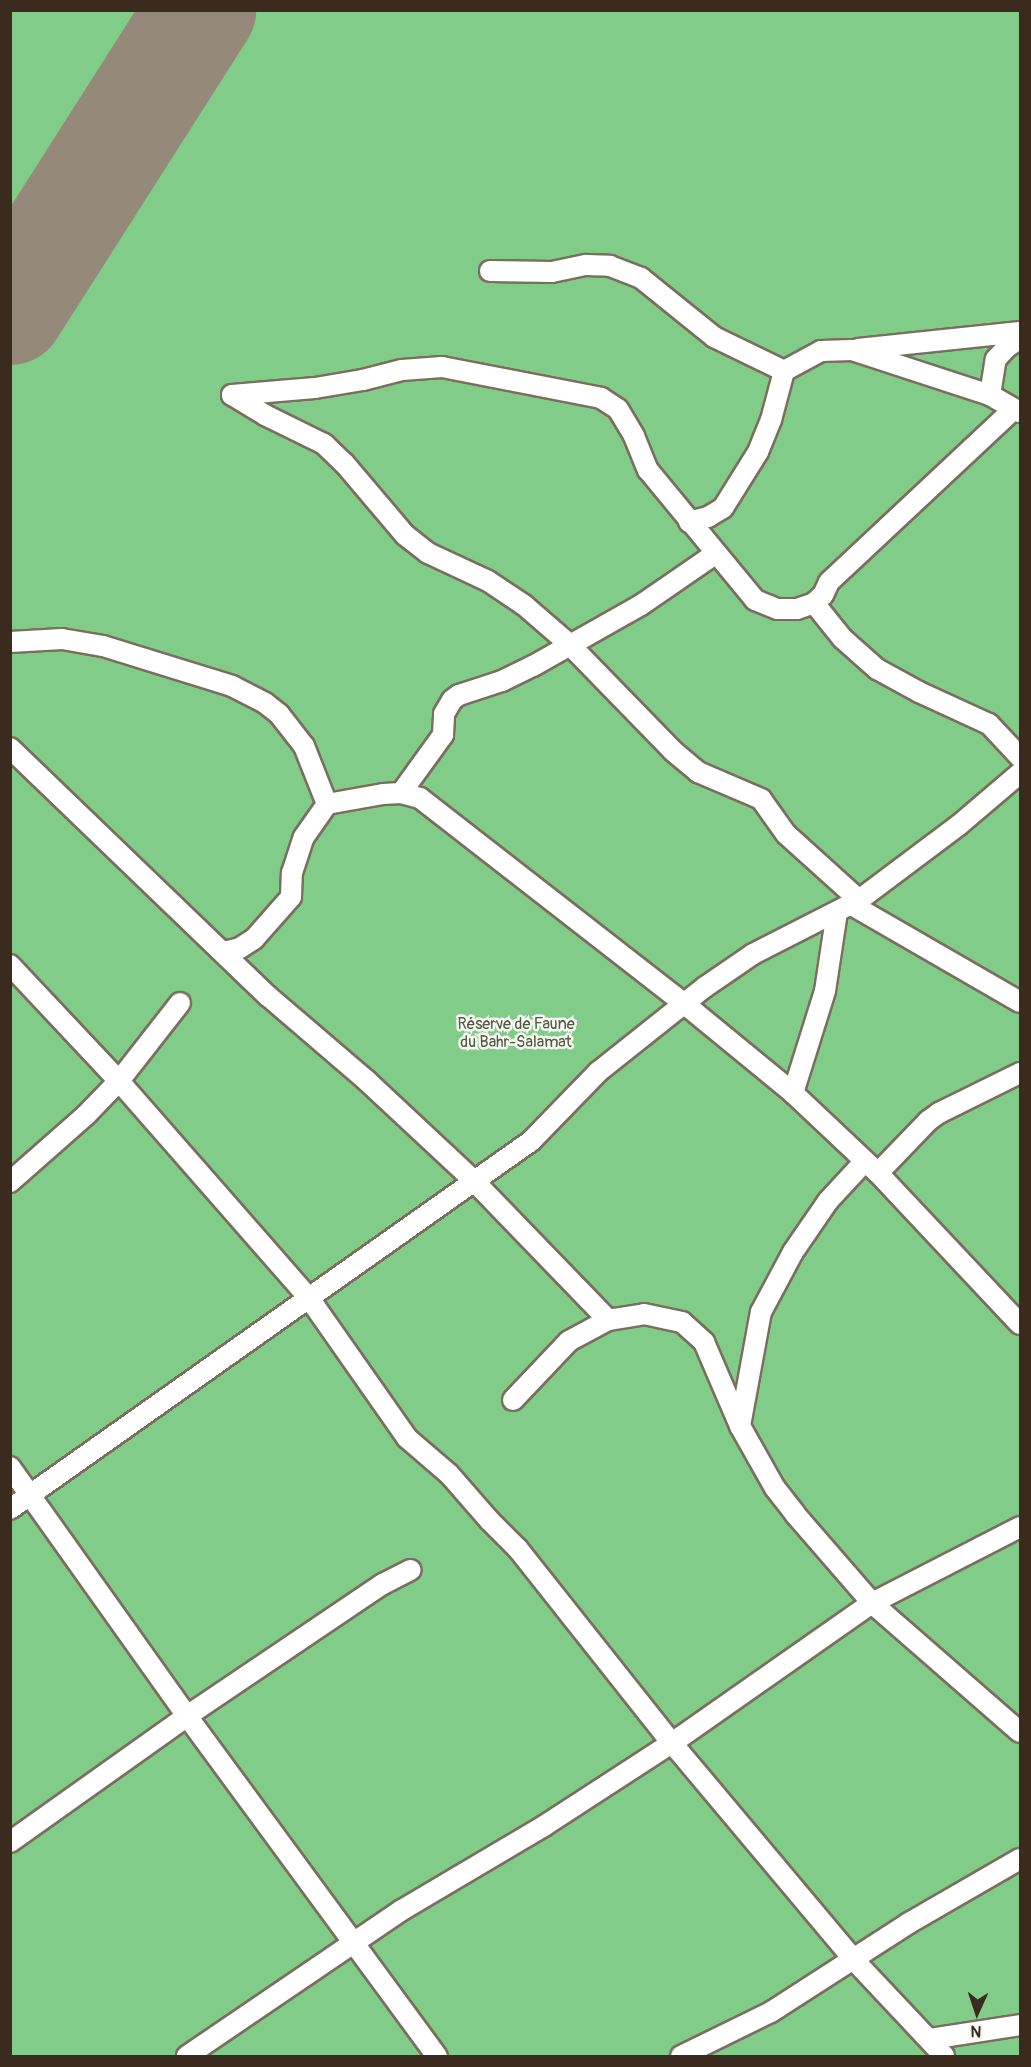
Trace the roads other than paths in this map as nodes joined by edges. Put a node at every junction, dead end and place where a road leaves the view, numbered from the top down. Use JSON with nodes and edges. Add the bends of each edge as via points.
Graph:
{"nodes":[{"id":1,"x":490,"y":271,"type":"dead end"},
{"id":2,"x":1020,"y":332,"type":"edge"},
{"id":3,"x":1020,"y":339,"type":"edge"},
{"id":4,"x":852,"y":350,"type":"junction"},
{"id":5,"x":784,"y":371,"type":"junction"},
{"id":6,"x":990,"y":395,"type":"junction"},
{"id":7,"x":1017,"y":410,"type":"edge"},
{"id":8,"x":689,"y":522,"type":"junction"},
{"id":9,"x":715,"y":554,"type":"junction"},
{"id":10,"x":814,"y":603,"type":"junction"},
{"id":11,"x":10,"y":642,"type":"edge"},
{"id":12,"x":569,"y":644,"type":"junction"},
{"id":13,"x":10,"y":748,"type":"edge"},
{"id":14,"x":1020,"y":757,"type":"edge"},
{"id":15,"x":1020,"y":773,"type":"edge"},
{"id":16,"x":401,"y":793,"type":"junction"},
{"id":17,"x":327,"y":804,"type":"junction"},
{"id":18,"x":849,"y":906,"type":"junction"},
{"id":19,"x":224,"y":952,"type":"junction"},
{"id":20,"x":10,"y":965,"type":"edge"},
{"id":21,"x":1020,"y":1002,"type":"edge"},
{"id":22,"x":180,"y":1003,"type":"dead end"},
{"id":23,"x":686,"y":1005,"type":"junction"},
{"id":24,"x":1020,"y":1073,"type":"edge"},
{"id":25,"x":119,"y":1081,"type":"junction"},
{"id":26,"x":793,"y":1093,"type":"junction"},
{"id":27,"x":871,"y":1167,"type":"junction"},
{"id":28,"x":473,"y":1180,"type":"junction"},
{"id":29,"x":10,"y":1182,"type":"edge"},
{"id":30,"x":309,"y":1298,"type":"junction"},
{"id":31,"x":608,"y":1320,"type":"junction"},
{"id":32,"x":1020,"y":1324,"type":"edge"},
{"id":33,"x":513,"y":1400,"type":"dead end"},
{"id":34,"x":740,"y":1426,"type":"junction"},
{"id":35,"x":10,"y":1467,"type":"edge"},
{"id":36,"x":31,"y":1494,"type":"junction"},
{"id":37,"x":10,"y":1509,"type":"edge"},
{"id":38,"x":1020,"y":1527,"type":"edge"},
{"id":39,"x":411,"y":1570,"type":"dead end"},
{"id":40,"x":872,"y":1603,"type":"junction"},
{"id":41,"x":187,"y":1716,"type":"junction"},
{"id":42,"x":1020,"y":1732,"type":"edge"},
{"id":43,"x":672,"y":1743,"type":"junction"},
{"id":44,"x":10,"y":1842,"type":"edge"},
{"id":45,"x":1020,"y":1859,"type":"edge"},
{"id":46,"x":355,"y":1941,"type":"junction"},
{"id":47,"x":853,"y":1959,"type":"junction"},
{"id":48,"x":1020,"y":2025,"type":"edge"},
{"id":49,"x":930,"y":2039,"type":"junction"},
{"id":50,"x":187,"y":2056,"type":"edge"},
{"id":51,"x":437,"y":2056,"type":"edge"},
{"id":52,"x":681,"y":2056,"type":"edge"},
{"id":53,"x":944,"y":2056,"type":"edge"}],
"edges":[{"from":1,"to":5,"type":"street","via":[[552,272],[586,265],[610,266],[640,278],[714,336]]},
{"from":2,"to":4,"type":"street"},
{"from":3,"to":6,"type":"street","via":[[996,359]]},
{"from":4,"to":5,"type":"street","via":[[821,351]]},
{"from":4,"to":6,"type":"street"},
{"from":5,"to":8,"type":"street","via":[[758,452],[723,508]]},
{"from":6,"to":7,"type":"street"},
{"from":7,"to":10,"type":"street","via":[[829,582]]},
{"from":8,"to":9,"type":"street"},
{"from":8,"to":12,"type":"street","via":[[648,470],[618,409],[592,395],[442,367],[402,370],[315,388],[232,395],[324,444],[405,535],[449,565],[488,580]]},
{"from":9,"to":10,"type":"street","via":[[755,600],[777,609],[797,609]]},
{"from":9,"to":12,"type":"street","via":[[641,605]]},
{"from":10,"to":14,"type":"street","via":[[842,638],[877,669],[988,724]]},
{"from":11,"to":17,"type":"street","via":[[62,639],[103,646],[232,686],[266,703],[304,746]]},
{"from":12,"to":16,"type":"street","via":[[501,681],[452,700],[444,714],[442,735]]},
{"from":12,"to":18,"type":"street","via":[[698,772],[761,799]]},
{"from":13,"to":19,"type":"street"},
{"from":15,"to":18,"type":"street","via":[[959,825]]},
{"from":16,"to":17,"type":"street"},
{"from":16,"to":23,"type":"street","via":[[420,798]]},
{"from":17,"to":19,"type":"street","via":[[304,837],[292,873],[291,897],[254,939]]},
{"from":18,"to":21,"type":"street"},
{"from":18,"to":23,"type":"street","via":[[753,954]]},
{"from":18,"to":26,"type":"street"},
{"from":19,"to":28,"type":"street"},
{"from":20,"to":25,"type":"street"},
{"from":22,"to":25,"type":"street"},
{"from":23,"to":26,"type":"street"},
{"from":23,"to":28,"type":"street","via":[[598,1072],[531,1142]]},
{"from":24,"to":27,"type":"street","via":[[939,1113]]},
{"from":25,"to":29,"type":"street"},
{"from":25,"to":30,"type":"street"},
{"from":26,"to":27,"type":"street"},
{"from":27,"to":32,"type":"street"},
{"from":27,"to":34,"type":"street","via":[[828,1201],[770,1294],[761,1312]]},
{"from":28,"to":30,"type":"street"},
{"from":28,"to":31,"type":"street"},
{"from":30,"to":36,"type":"street"},
{"from":30,"to":43,"type":"street","via":[[407,1438],[449,1474],[518,1549]]},
{"from":31,"to":33,"type":"street","via":[[569,1341]]},
{"from":31,"to":34,"type":"street","via":[[644,1314],[682,1322],[704,1342]]},
{"from":34,"to":40,"type":"street","via":[[782,1497]]},
{"from":35,"to":36,"type":"street"},
{"from":36,"to":37,"type":"street"},
{"from":36,"to":41,"type":"street"},
{"from":38,"to":40,"type":"street"},
{"from":39,"to":41,"type":"street","via":[[383,1584]]},
{"from":40,"to":42,"type":"street"},
{"from":40,"to":43,"type":"street"},
{"from":41,"to":44,"type":"street"},
{"from":41,"to":46,"type":"street"},
{"from":43,"to":46,"type":"street"},
{"from":43,"to":47,"type":"street"},
{"from":45,"to":47,"type":"street"},
{"from":46,"to":50,"type":"street"},
{"from":46,"to":51,"type":"street"},
{"from":47,"to":49,"type":"street"},
{"from":47,"to":52,"type":"street","via":[[771,2012]]},
{"from":48,"to":49,"type":"street"},
{"from":49,"to":53,"type":"street"}]}
